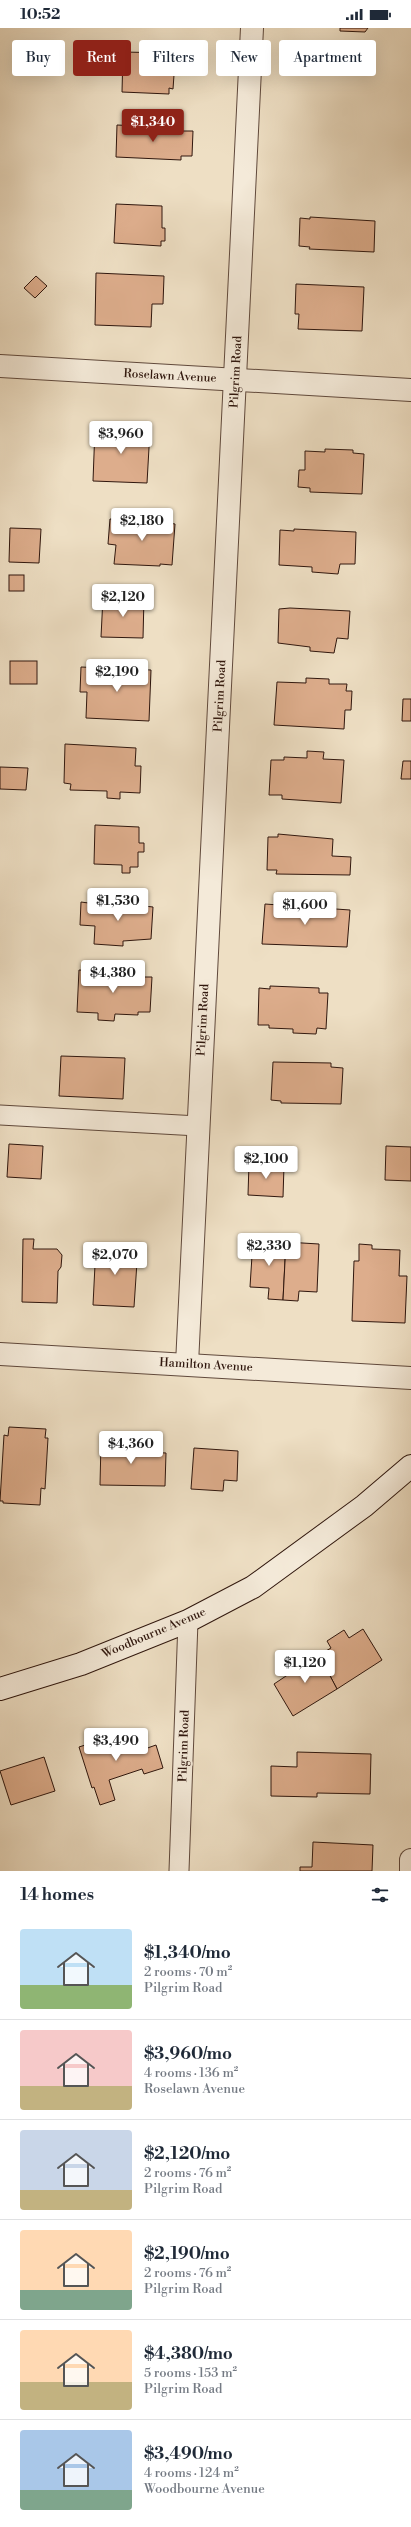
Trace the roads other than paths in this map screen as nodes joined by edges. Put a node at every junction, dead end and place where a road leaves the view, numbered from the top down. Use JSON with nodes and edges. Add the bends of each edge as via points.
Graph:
{"nodes":[{"id":1,"x":252,"y":28,"type":"edge"},
{"id":2,"x":0,"y":366,"type":"edge"},
{"id":3,"x":235,"y":380,"type":"junction"},
{"id":4,"x":411,"y":390,"type":"edge"},
{"id":5,"x":0,"y":1115,"type":"edge"},
{"id":6,"x":198,"y":1126,"type":"junction"},
{"id":7,"x":0,"y":1354,"type":"edge"},
{"id":8,"x":187,"y":1364,"type":"junction"},
{"id":9,"x":411,"y":1378,"type":"edge"},
{"id":10,"x":411,"y":1466,"type":"edge"},
{"id":11,"x":188,"y":1621,"type":"junction"},
{"id":12,"x":0,"y":1689,"type":"edge"},
{"id":13,"x":411,"y":1860,"type":"edge"},
{"id":14,"x":179,"y":1871,"type":"edge"},
{"id":15,"x":410,"y":1871,"type":"edge"}],
"edges":[{"from":1,"to":3,"type":"street","name":"Pilgrim Road"},
{"from":2,"to":3,"type":"street","name":"Roselawn Avenue"},
{"from":3,"to":4,"type":"street","name":"Roselawn Avenue"},
{"from":3,"to":6,"type":"street","name":"Pilgrim Road"},
{"from":5,"to":6,"type":"lane"},
{"from":6,"to":8,"type":"street","name":"Pilgrim Road"},
{"from":7,"to":8,"type":"street","name":"Hamilton Avenue"},
{"from":8,"to":9,"type":"street","name":"Hamilton Avenue"},
{"from":10,"to":11,"type":"street","name":"Woodbourne Avenue","via":[[364,1506],[253,1587]]},
{"from":11,"to":12,"type":"street","name":"Woodbourne Avenue","via":[[81,1664]]},
{"from":11,"to":14,"type":"lane","name":"Pilgrim Road"},
{"from":13,"to":15,"type":"street"}]}
